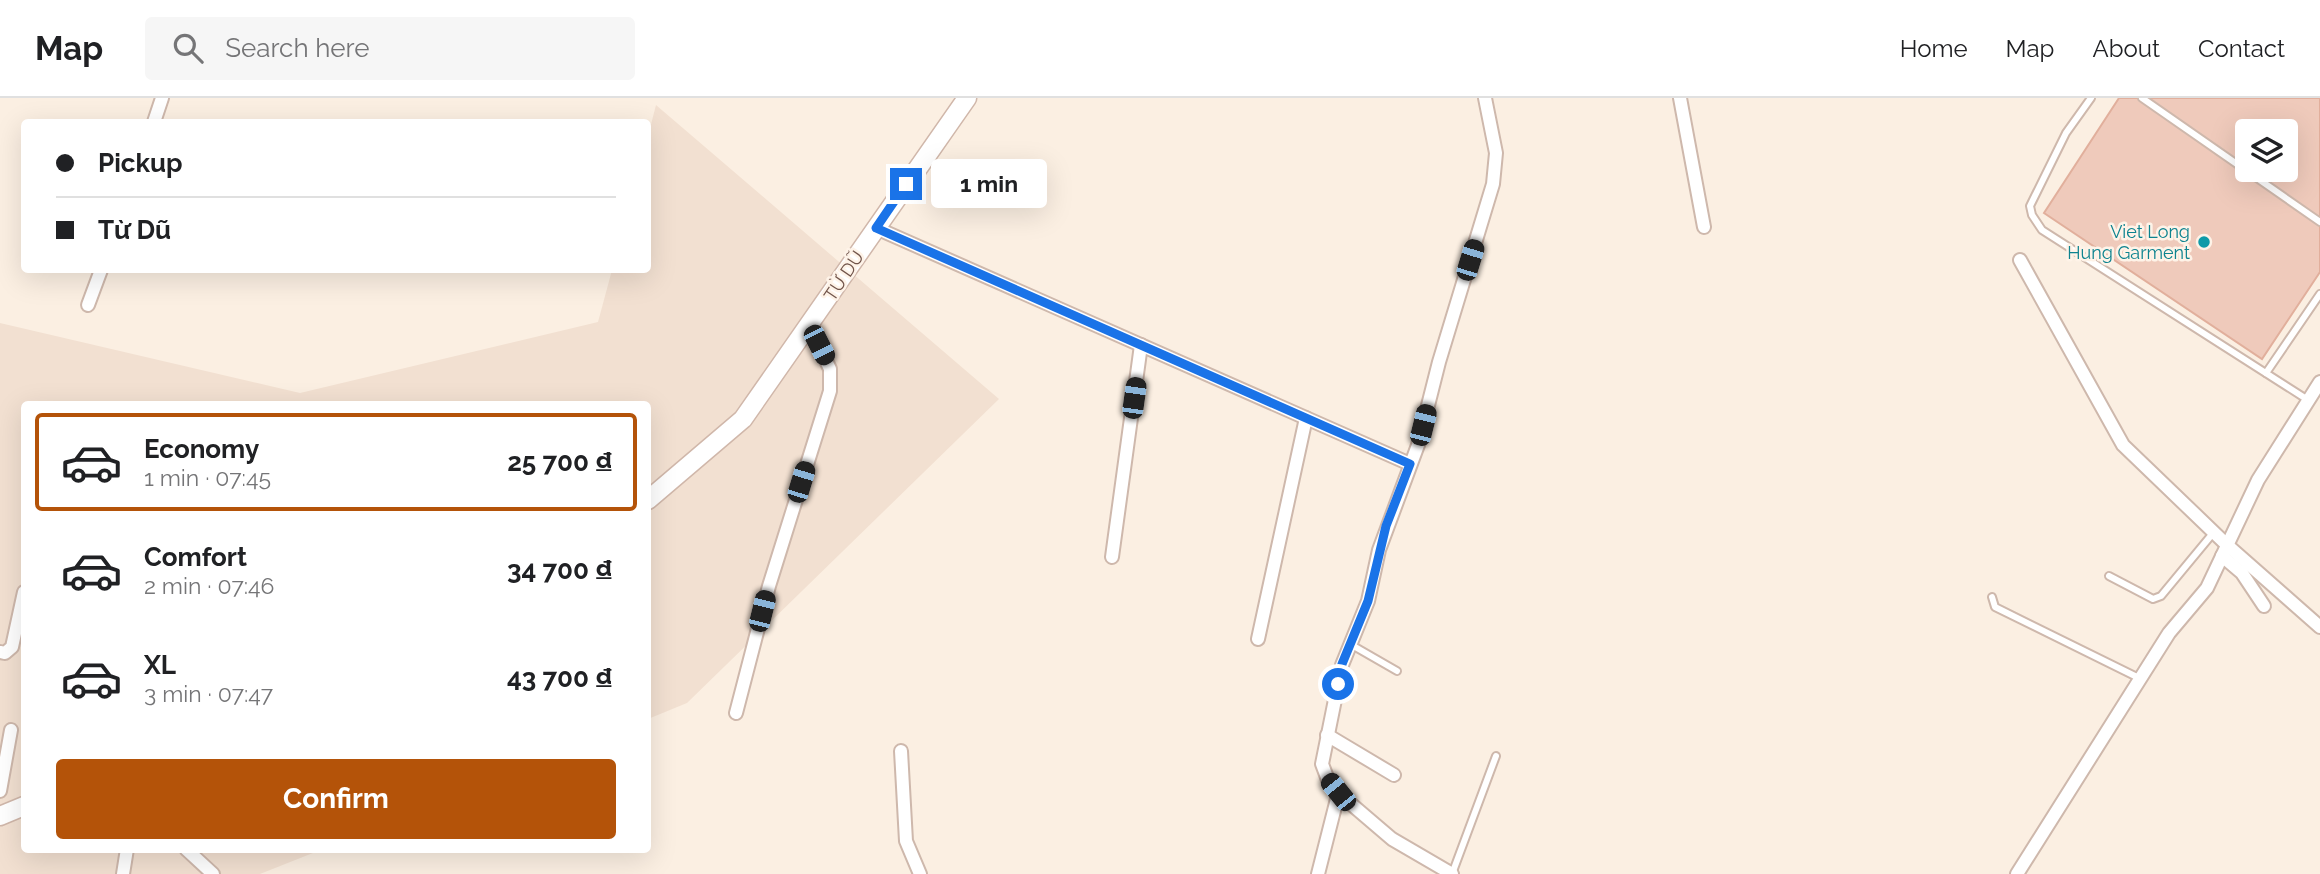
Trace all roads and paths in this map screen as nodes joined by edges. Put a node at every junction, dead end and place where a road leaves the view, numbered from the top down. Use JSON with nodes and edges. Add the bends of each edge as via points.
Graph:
{"nodes":[{"id":1,"x":162,"y":98,"type":"edge"},
{"id":2,"x":967,"y":98,"type":"edge"},
{"id":3,"x":1485,"y":98,"type":"edge"},
{"id":4,"x":1681,"y":98,"type":"edge"},
{"id":5,"x":2091,"y":98,"type":"edge"},
{"id":6,"x":2142,"y":98,"type":"edge"},
{"id":7,"x":155,"y":119,"type":"edge"},
{"id":8,"x":2320,"y":222,"type":"edge"},
{"id":9,"x":1704,"y":227,"type":"dead end"},
{"id":10,"x":876,"y":228,"type":"junction"},
{"id":11,"x":2020,"y":260,"type":"dead end"},
{"id":12,"x":100,"y":273,"type":"edge"},
{"id":13,"x":2320,"y":294,"type":"edge"},
{"id":14,"x":88,"y":305,"type":"dead end"},
{"id":15,"x":810,"y":327,"type":"junction"},
{"id":16,"x":1141,"y":345,"type":"junction"},
{"id":17,"x":2266,"y":373,"type":"junction"},
{"id":18,"x":2320,"y":382,"type":"edge"},
{"id":19,"x":2308,"y":400,"type":"junction"},
{"id":20,"x":1307,"y":418,"type":"junction"},
{"id":21,"x":1410,"y":464,"type":"junction"},
{"id":22,"x":651,"y":497,"type":"edge"},
{"id":23,"x":2214,"y":532,"type":"junction"},
{"id":24,"x":2227,"y":554,"type":"junction"},
{"id":25,"x":1112,"y":557,"type":"dead end"},
{"id":26,"x":2109,"y":576,"type":"dead end"},
{"id":27,"x":1992,"y":597,"type":"dead end"},
{"id":28,"x":21,"y":606,"type":"edge"},
{"id":29,"x":2264,"y":606,"type":"dead end"},
{"id":30,"x":2320,"y":627,"type":"edge"},
{"id":31,"x":1258,"y":639,"type":"dead end"},
{"id":32,"x":1350,"y":644,"type":"junction"},
{"id":33,"x":0,"y":652,"type":"edge"},
{"id":34,"x":1397,"y":671,"type":"dead end"},
{"id":35,"x":2141,"y":679,"type":"junction"},
{"id":36,"x":736,"y":713,"type":"dead end"},
{"id":37,"x":11,"y":730,"type":"dead end"},
{"id":38,"x":1326,"y":735,"type":"junction"},
{"id":39,"x":901,"y":751,"type":"dead end"},
{"id":40,"x":1496,"y":756,"type":"dead end"},
{"id":41,"x":1394,"y":775,"type":"dead end"},
{"id":42,"x":0,"y":791,"type":"edge"},
{"id":43,"x":1336,"y":801,"type":"junction"},
{"id":44,"x":21,"y":807,"type":"edge"},
{"id":45,"x":0,"y":816,"type":"edge"},
{"id":46,"x":126,"y":853,"type":"edge"},
{"id":47,"x":190,"y":853,"type":"edge"},
{"id":48,"x":123,"y":874,"type":"edge"},
{"id":49,"x":213,"y":874,"type":"edge"},
{"id":50,"x":920,"y":874,"type":"edge"},
{"id":51,"x":1318,"y":874,"type":"edge"},
{"id":52,"x":1452,"y":874,"type":"edge"},
{"id":53,"x":2017,"y":874,"type":"edge"}],
"edges":[{"from":1,"to":7,"type":"street"},
{"from":2,"to":10,"type":"main road","name":"TỪ DŨ"},
{"from":3,"to":21,"type":"street","via":[[1496,153],[1493,184]]},
{"from":4,"to":9,"type":"street"},
{"from":5,"to":17,"type":"lane","via":[[2066,133],[2030,206],[2032,215],[2042,230]]},
{"from":6,"to":8,"type":"lane"},
{"from":10,"to":15,"type":"main road","name":"TỪ DŨ"},
{"from":10,"to":16,"type":"street"},
{"from":11,"to":23,"type":"street","via":[[2123,445]]},
{"from":12,"to":14,"type":"street"},
{"from":13,"to":17,"type":"lane"},
{"from":15,"to":22,"type":"main road","name":"TỪ DŨ","via":[[743,419]]},
{"from":15,"to":36,"type":"street","via":[[828,363],[830,391],[769,586]]},
{"from":16,"to":20,"type":"street"},
{"from":16,"to":25,"type":"street"},
{"from":17,"to":19,"type":"lane"},
{"from":18,"to":19,"type":"street"},
{"from":19,"to":24,"type":"street","via":[[2258,480]]},
{"from":20,"to":21,"type":"street"},
{"from":20,"to":31,"type":"street"},
{"from":21,"to":32,"type":"street"},
{"from":23,"to":24,"type":"street"},
{"from":23,"to":26,"type":"lane","via":[[2161,596],[2153,599]]},
{"from":24,"to":29,"type":"street"},
{"from":24,"to":30,"type":"street"},
{"from":24,"to":35,"type":"street","via":[[2200,600],[2169,634]]},
{"from":27,"to":35,"type":"lane","via":[[1995,607]]},
{"from":28,"to":33,"type":"street","via":[[12,647]]},
{"from":32,"to":34,"type":"lane"},
{"from":32,"to":38,"type":"street"},
{"from":35,"to":53,"type":"street"},
{"from":37,"to":42,"type":"street"},
{"from":38,"to":41,"type":"street"},
{"from":38,"to":43,"type":"street","via":[[1322,764]]},
{"from":39,"to":50,"type":"street","via":[[906,841]]},
{"from":40,"to":52,"type":"lane"},
{"from":43,"to":51,"type":"street"},
{"from":43,"to":52,"type":"street"},
{"from":44,"to":45,"type":"main road"},
{"from":46,"to":48,"type":"street"},
{"from":47,"to":49,"type":"street"}]}
